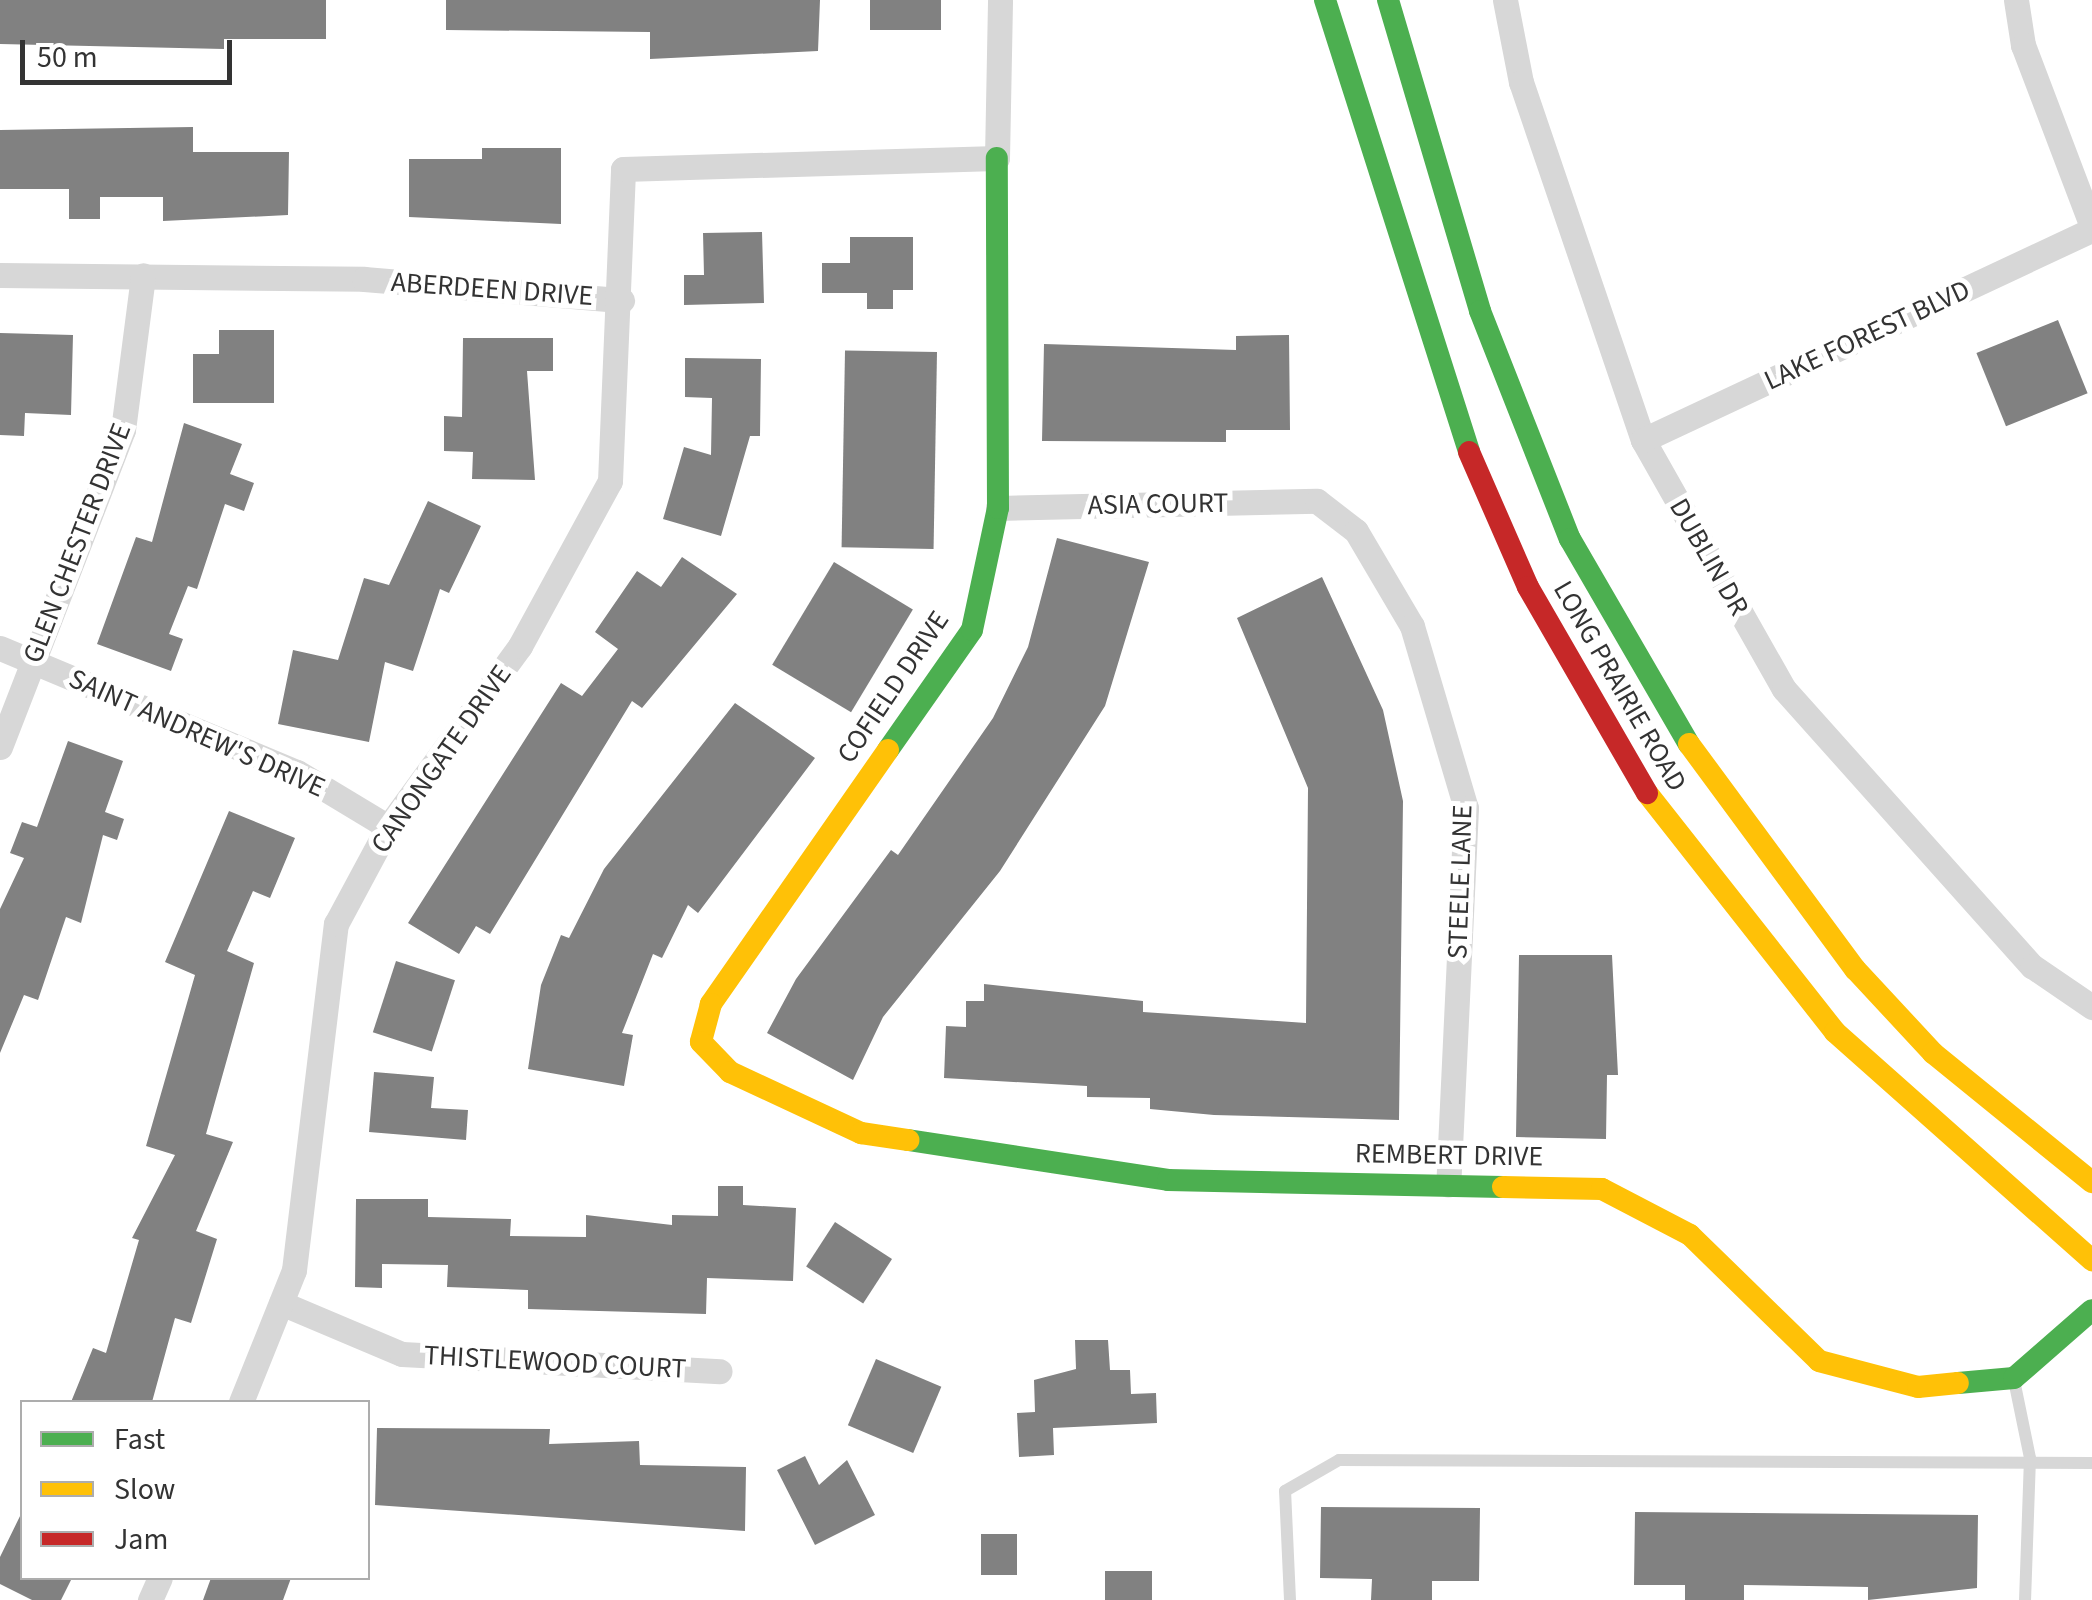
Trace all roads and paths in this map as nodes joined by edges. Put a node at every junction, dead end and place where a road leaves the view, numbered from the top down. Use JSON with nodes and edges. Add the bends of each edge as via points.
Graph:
{"nodes":[{"id":1,"x":1000,"y":0,"type":"edge"},
{"id":2,"x":1325,"y":0,"type":"edge"},
{"id":3,"x":1388,"y":0,"type":"edge"},
{"id":4,"x":1505,"y":0,"type":"edge"},
{"id":5,"x":2016,"y":0,"type":"edge"},
{"id":6,"x":997,"y":158,"type":"junction"},
{"id":7,"x":2092,"y":229,"type":"edge"},
{"id":8,"x":0,"y":274,"type":"edge"},
{"id":9,"x":143,"y":275,"type":"junction"},
{"id":10,"x":622,"y":300,"type":"junction"},
{"id":11,"x":1643,"y":440,"type":"junction"},
{"id":12,"x":1318,"y":500,"type":"joint"},
{"id":13,"x":998,"y":508,"type":"junction"},
{"id":14,"x":0,"y":648,"type":"edge"},
{"id":15,"x":32,"y":660,"type":"junction"},
{"id":16,"x":0,"y":747,"type":"edge"},
{"id":17,"x":388,"y":827,"type":"junction"},
{"id":18,"x":2092,"y":1007,"type":"edge"},
{"id":19,"x":730,"y":1072,"type":"joint"},
{"id":20,"x":2092,"y":1182,"type":"edge"},
{"id":21,"x":1448,"y":1185,"type":"junction"},
{"id":22,"x":2092,"y":1260,"type":"edge"},
{"id":23,"x":281,"y":1303,"type":"junction"},
{"id":24,"x":2092,"y":1310,"type":"edge"},
{"id":25,"x":720,"y":1371,"type":"dead end"},
{"id":26,"x":2014,"y":1378,"type":"junction"},
{"id":27,"x":243,"y":1400,"type":"edge"},
{"id":28,"x":2030,"y":1458,"type":"junction"},
{"id":29,"x":2092,"y":1463,"type":"edge"},
{"id":30,"x":1290,"y":1600,"type":"edge"},
{"id":31,"x":2025,"y":1600,"type":"edge"}],
"edges":[{"from":1,"to":6,"type":"street"},
{"from":2,"to":22,"type":"main road","name":"LONG PRAIRIE ROAD","via":[[1442,389],[1528,587],[1626,764],[1716,892],[1835,1032]]},
{"from":3,"to":20,"type":"main road","name":"LONG PRAIRIE ROAD","via":[[1522,421],[1570,539],[1668,710],[1855,968],[1933,1053]]},
{"from":4,"to":11,"type":"street","name":"DUBLIN DR","via":[[1521,82]]},
{"from":5,"to":7,"type":"street","via":[[2023,45]]},
{"from":6,"to":10,"type":"street","name":"ABERDEEN DRIVE","via":[[624,169]]},
{"from":6,"to":13,"type":"main road","name":"COFIELD DRIVE"},
{"from":7,"to":11,"type":"street","name":"LAKE FOREST BLVD"},
{"from":8,"to":9,"type":"street","name":"ABERDEEN DRIVE"},
{"from":9,"to":10,"type":"street","name":"ABERDEEN DRIVE"},
{"from":9,"to":15,"type":"street","name":"GLEN CHESTER DRIVE","via":[[123,430]]},
{"from":10,"to":17,"type":"street","name":"CANONGATE DRIVE","via":[[610,481],[520,646]]},
{"from":11,"to":18,"type":"street","name":"DUBLIN DR","via":[[1784,689],[2032,966]]},
{"from":12,"to":13,"type":"street","name":"ASIA COURT"},
{"from":12,"to":21,"type":"street","name":"STEELE LANE","via":[[1356,530],[1412,626],[1456,752],[1466,808]]},
{"from":13,"to":19,"type":"main road","name":"COFIELD DRIVE","via":[[972,630],[710,1004],[701,1042]]},
{"from":14,"to":15,"type":"street","name":"SAINT ANDREW'S DRIVE"},
{"from":15,"to":16,"type":"street","name":"GLEN CHESTER DRIVE"},
{"from":15,"to":17,"type":"street","name":"SAINT ANDREW'S DRIVE","via":[[297,772]]},
{"from":17,"to":23,"type":"street","name":"CANONGATE DRIVE","via":[[329,946],[310,1166]]},
{"from":19,"to":21,"type":"main road","name":"REMBERT DRIVE","via":[[861,1133],[1168,1180]]},
{"from":21,"to":26,"type":"main road","name":"REMBERT DRIVE","via":[[1602,1189],[1690,1235],[1819,1361],[1918,1388]]},
{"from":23,"to":25,"type":"street","name":"THISTLEWOOD COURT","via":[[402,1354]]},
{"from":23,"to":27,"type":"street","name":"CANONGATE DRIVE"},
{"from":24,"to":26,"type":"main road"},
{"from":26,"to":28,"type":"lane"},
{"from":28,"to":29,"type":"lane"},
{"from":28,"to":30,"type":"lane","via":[[1339,1460],[1285,1491]]},
{"from":28,"to":31,"type":"lane"}]}
